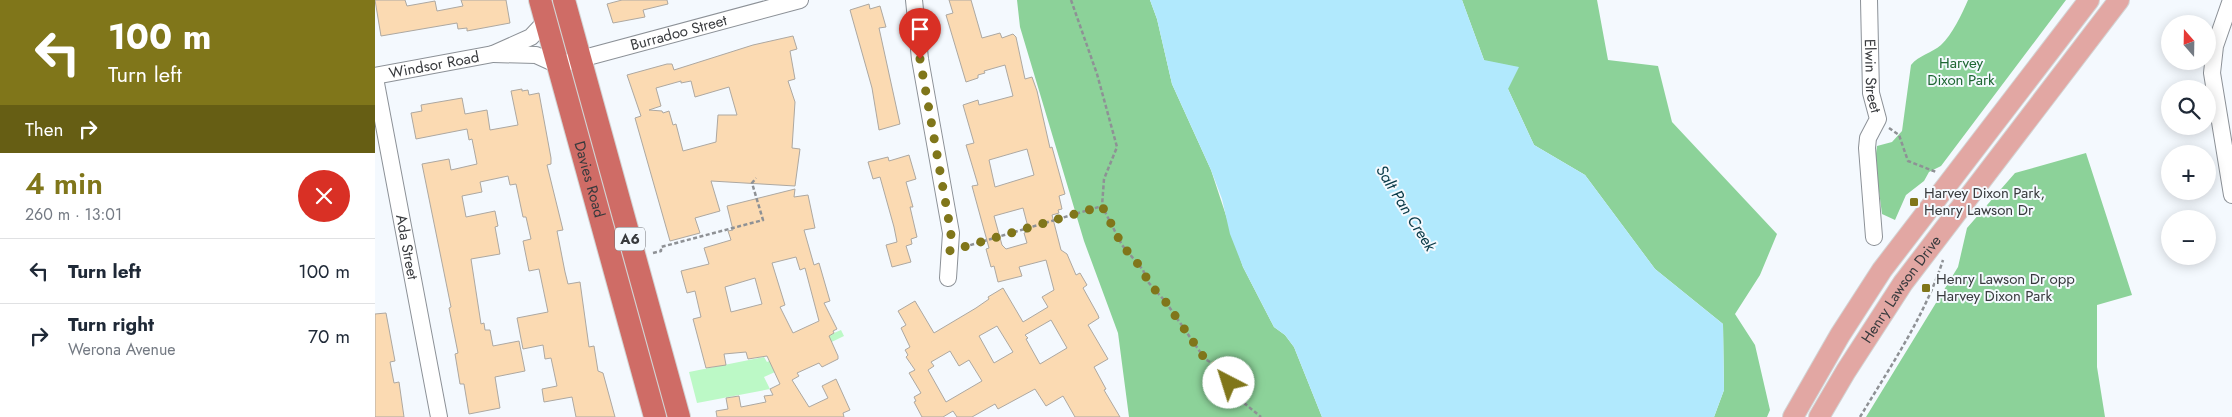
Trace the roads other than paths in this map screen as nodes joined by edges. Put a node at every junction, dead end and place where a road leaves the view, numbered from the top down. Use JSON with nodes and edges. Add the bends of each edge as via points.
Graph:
{"nodes":[{"id":1,"x":564,"y":0,"type":"edge"},
{"id":2,"x":799,"y":0,"type":"edge"},
{"id":3,"x":914,"y":0,"type":"edge"},
{"id":4,"x":1869,"y":0,"type":"edge"},
{"id":5,"x":2089,"y":0,"type":"edge"},
{"id":6,"x":2119,"y":0,"type":"edge"},
{"id":7,"x":2231,"y":0,"type":"edge"},
{"id":8,"x":543,"y":11,"type":"edge"},
{"id":9,"x":493,"y":54,"type":"junction"},
{"id":10,"x":580,"y":60,"type":"junction"},
{"id":11,"x":559,"y":66,"type":"junction"},
{"id":12,"x":375,"y":77,"type":"edge"},
{"id":13,"x":2232,"y":196,"type":"edge"},
{"id":14,"x":1874,"y":237,"type":"dead end"},
{"id":15,"x":948,"y":278,"type":"dead end"},
{"id":16,"x":439,"y":417,"type":"edge"},
{"id":17,"x":655,"y":417,"type":"edge"},
{"id":18,"x":679,"y":417,"type":"edge"},
{"id":19,"x":1793,"y":417,"type":"edge"},
{"id":20,"x":1819,"y":417,"type":"edge"}],
"edges":[{"from":1,"to":10,"type":"highway","name":"Davies Road","number":"A6"},
{"from":2,"to":10,"type":"street","name":"Burradoo Street"},
{"from":3,"to":15,"type":"street","via":[[920,59],[951,233]]},
{"from":4,"to":14,"type":"street","name":"Elwin Street","via":[[1871,93],[1878,119],[1868,138],[1867,148]]},
{"from":5,"to":19,"type":"main road","name":"Henry Lawson Drive","via":[[1853,313]]},
{"from":6,"to":20,"type":"main road","name":"Henry Lawson Drive","via":[[1887,307]]},
{"from":7,"to":13,"type":"street","via":[[2215,46],[2212,73]]},
{"from":8,"to":9,"type":"street","name":"Windsor Road","via":[[531,38]]},
{"from":8,"to":11,"type":"highway","name":"Davies Road","number":"A6"},
{"from":9,"to":11,"type":"street","name":"Windsor Road","via":[[536,55]]},
{"from":9,"to":12,"type":"street","name":"Windsor Road"},
{"from":10,"to":11,"type":"street","name":"Burradoo Street"},
{"from":10,"to":18,"type":"highway","name":"Davies Road","number":"A6"},
{"from":11,"to":17,"type":"highway","name":"Davies Road","number":"A6"},
{"from":12,"to":16,"type":"street","name":"Ada Street"}]}
